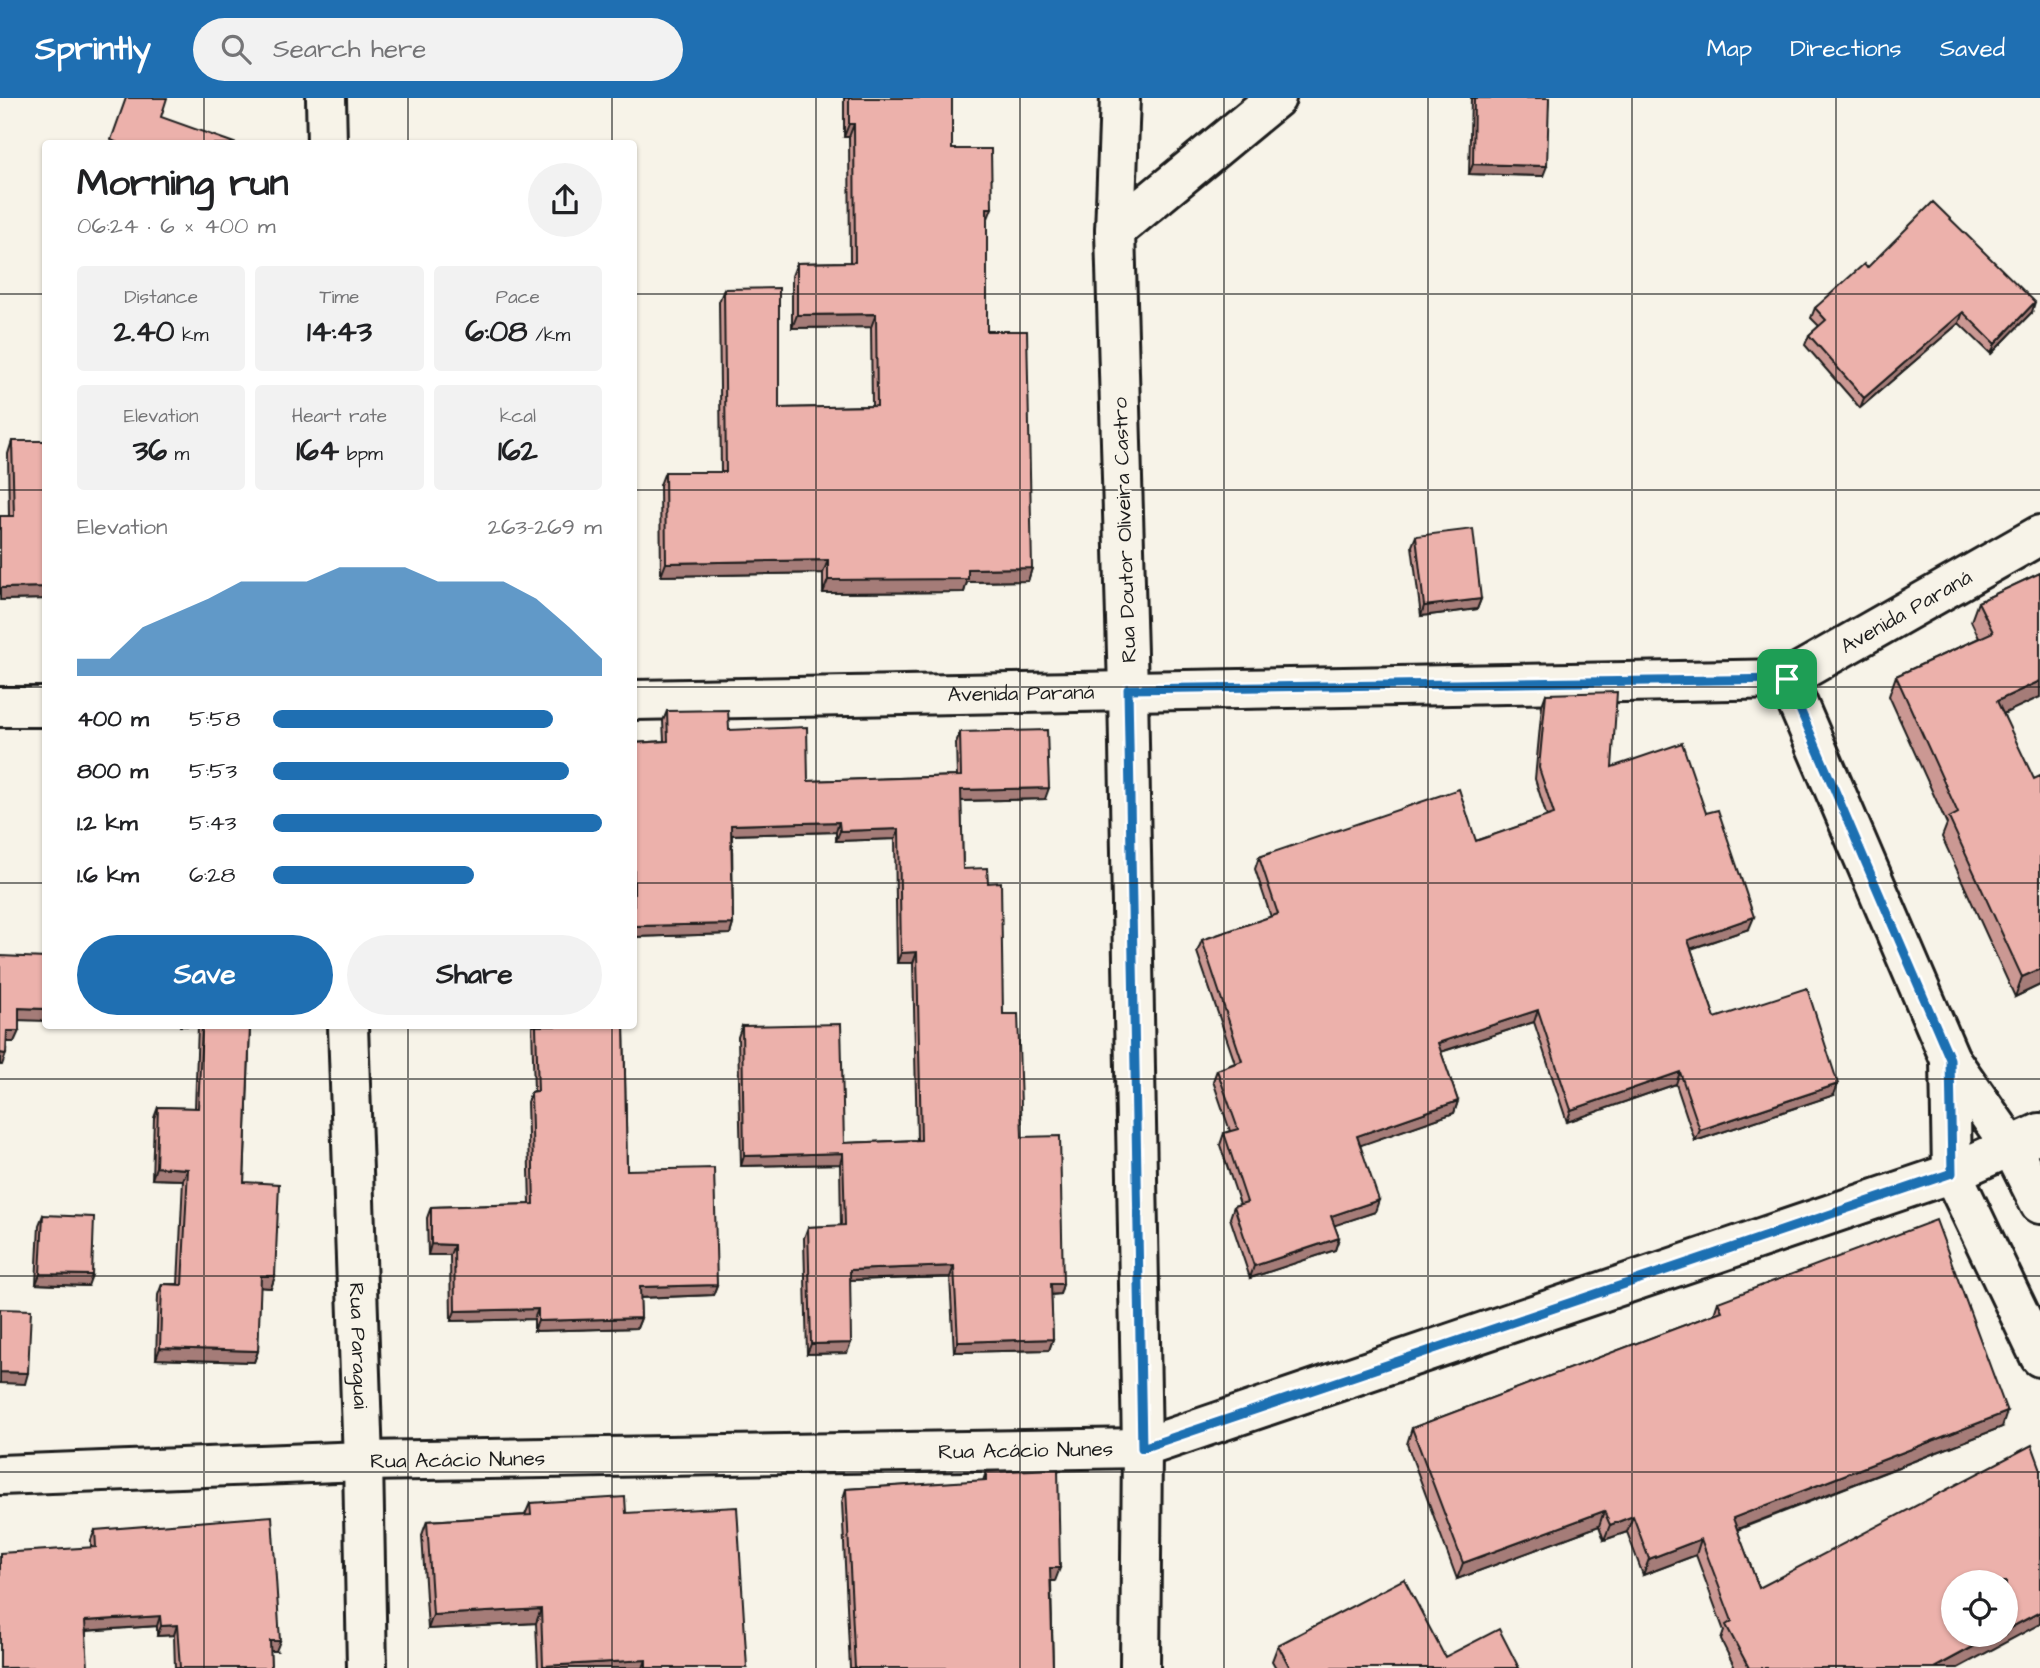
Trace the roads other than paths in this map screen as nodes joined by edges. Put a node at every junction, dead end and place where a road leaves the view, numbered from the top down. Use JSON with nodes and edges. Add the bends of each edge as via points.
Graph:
{"nodes":[{"id":1,"x":326,"y":98,"type":"edge"},
{"id":2,"x":1120,"y":98,"type":"edge"},
{"id":3,"x":1276,"y":98,"type":"edge"},
{"id":4,"x":327,"y":140,"type":"edge"},
{"id":5,"x":1115,"y":231,"type":"junction"},
{"id":6,"x":2040,"y":535,"type":"edge"},
{"id":7,"x":1787,"y":679,"type":"junction"},
{"id":8,"x":1128,"y":689,"type":"junction"},
{"id":9,"x":637,"y":700,"type":"edge"},
{"id":10,"x":42,"y":706,"type":"edge"},
{"id":11,"x":0,"y":707,"type":"edge"},
{"id":12,"x":348,"y":1029,"type":"edge"},
{"id":13,"x":1950,"y":1059,"type":"junction"},
{"id":14,"x":2026,"y":1140,"type":"edge"},
{"id":15,"x":1952,"y":1173,"type":"junction"},
{"id":16,"x":2040,"y":1204,"type":"edge"},
{"id":17,"x":2040,"y":1357,"type":"edge"},
{"id":18,"x":1142,"y":1448,"type":"junction"},
{"id":19,"x":363,"y":1461,"type":"junction"},
{"id":20,"x":0,"y":1475,"type":"edge"},
{"id":21,"x":367,"y":1668,"type":"edge"},
{"id":22,"x":1140,"y":1668,"type":"edge"}],
"edges":[{"from":1,"to":4,"type":"street"},
{"from":2,"to":5,"type":"street","name":"Rua Doutor Oliveira Castro"},
{"from":3,"to":5,"type":"street"},
{"from":5,"to":8,"type":"street","name":"Rua Doutor Oliveira Castro"},
{"from":6,"to":7,"type":"street","name":"Avenida Paraná"},
{"from":7,"to":8,"type":"street","name":"Avenida Paraná"},
{"from":7,"to":13,"type":"street"},
{"from":8,"to":9,"type":"street","name":"Avenida Paraná"},
{"from":8,"to":18,"type":"street","name":"Rua Doutor Oliveira Castro"},
{"from":10,"to":11,"type":"street"},
{"from":12,"to":19,"type":"street","name":"Rua Paraguai"},
{"from":13,"to":14,"type":"street"},
{"from":13,"to":15,"type":"street"},
{"from":14,"to":15,"type":"street","name":"Rua Acácio Nunes"},
{"from":14,"to":16,"type":"street"},
{"from":15,"to":17,"type":"street"},
{"from":15,"to":18,"type":"street","name":"Rua Acácio Nunes"},
{"from":18,"to":19,"type":"street","name":"Rua Acácio Nunes"},
{"from":18,"to":22,"type":"street","name":"Rua Doutor Oliveira Castro"},
{"from":19,"to":20,"type":"street","name":"Rua Acácio Nunes"},
{"from":19,"to":21,"type":"street","name":"Rua Paraguai"}]}
